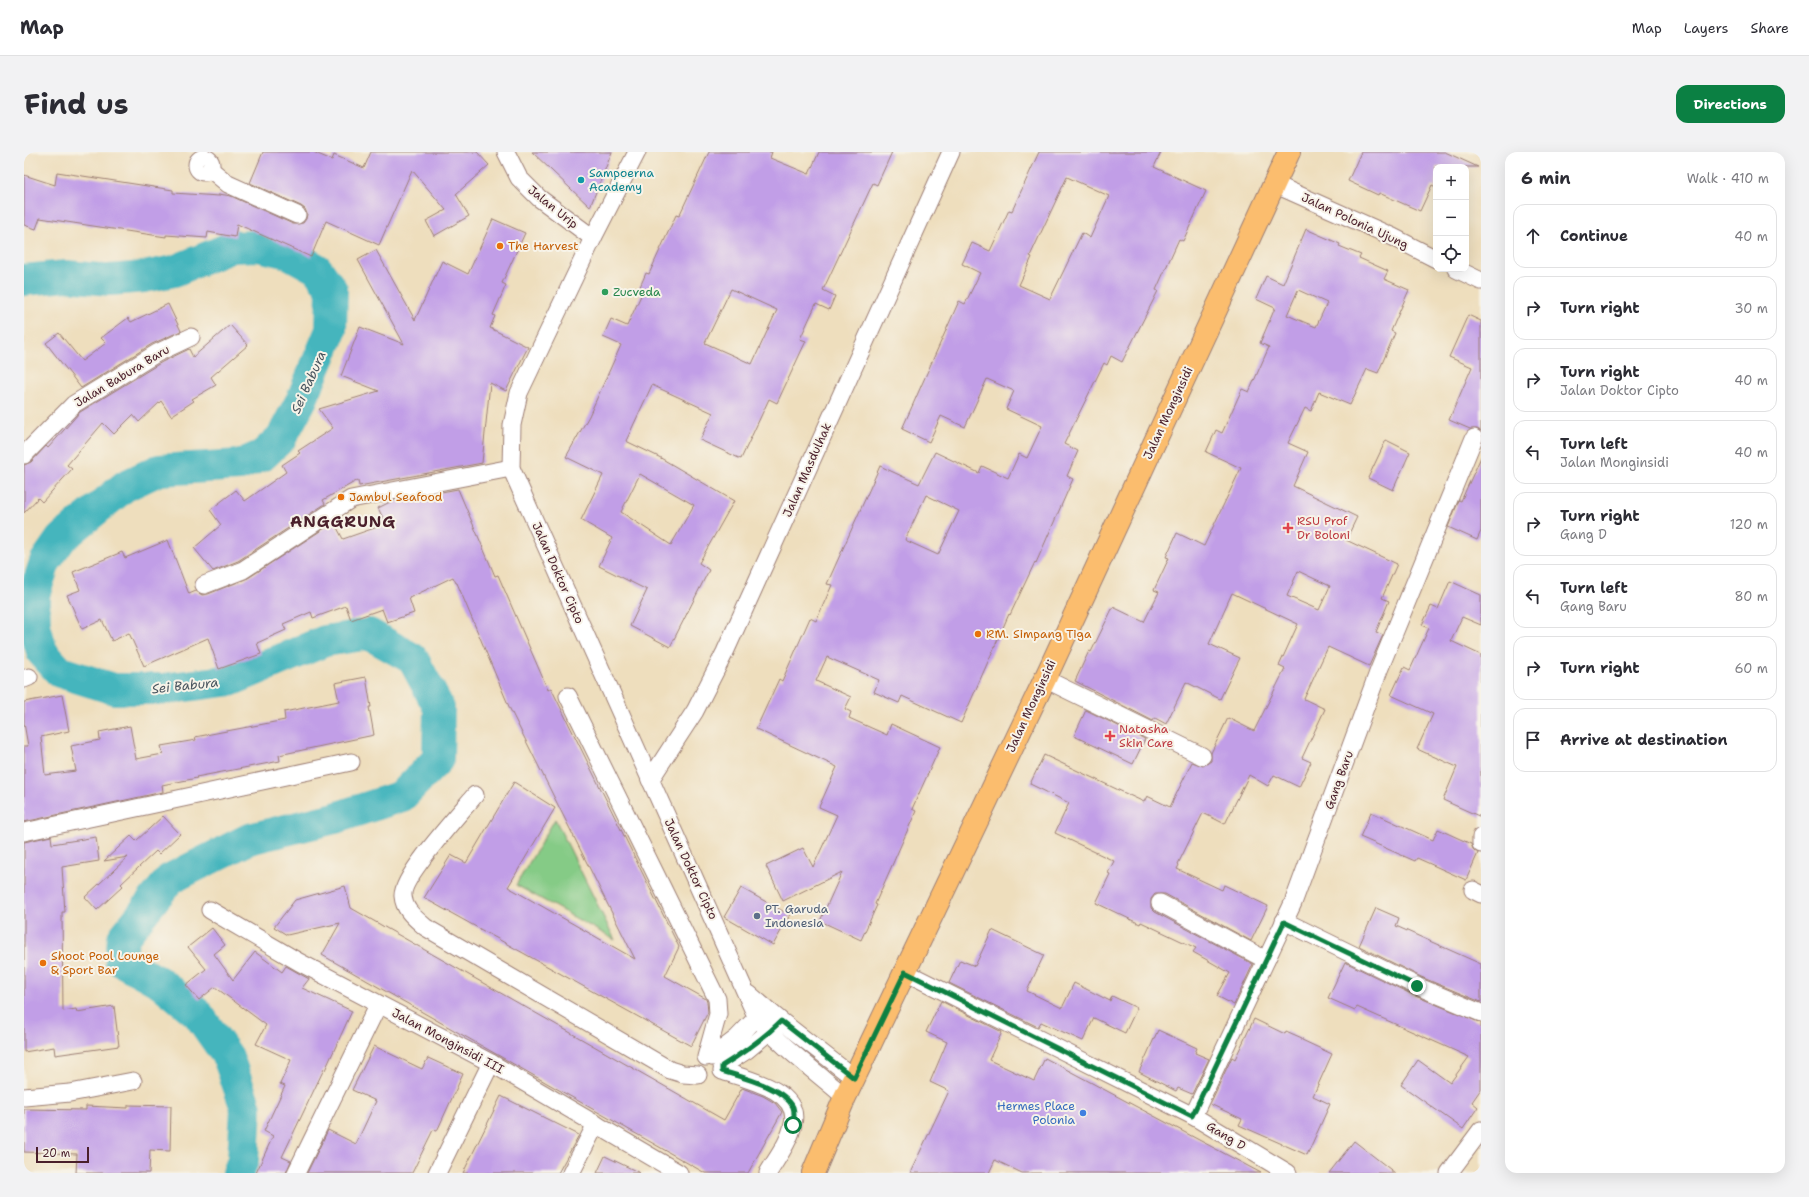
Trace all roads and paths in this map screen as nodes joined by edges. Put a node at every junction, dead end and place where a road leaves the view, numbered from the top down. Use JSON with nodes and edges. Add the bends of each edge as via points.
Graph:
{"nodes":[{"id":1,"x":506,"y":152,"type":"edge"},
{"id":2,"x":637,"y":152,"type":"edge"},
{"id":3,"x":951,"y":152,"type":"edge"},
{"id":4,"x":1289,"y":152,"type":"edge"},
{"id":5,"x":208,"y":160,"type":"edge"},
{"id":6,"x":1274,"y":184,"type":"junction"},
{"id":7,"x":297,"y":215,"type":"dead end"},
{"id":8,"x":593,"y":238,"type":"junction"},
{"id":9,"x":1433,"y":257,"type":"edge"},
{"id":10,"x":1462,"y":272,"type":"edge"},
{"id":11,"x":1481,"y":281,"type":"edge"},
{"id":12,"x":191,"y":338,"type":"dead end"},
{"id":13,"x":1474,"y":438,"type":"dead end"},
{"id":14,"x":24,"y":455,"type":"edge"},
{"id":15,"x":511,"y":468,"type":"junction"},
{"id":16,"x":204,"y":585,"type":"dead end"},
{"id":17,"x":1045,"y":679,"type":"junction"},
{"id":18,"x":568,"y":696,"type":"dead end"},
{"id":19,"x":1202,"y":756,"type":"dead end"},
{"id":20,"x":351,"y":762,"type":"dead end"},
{"id":21,"x":650,"y":780,"type":"junction"},
{"id":22,"x":475,"y":795,"type":"dead end"},
{"id":23,"x":24,"y":832,"type":"edge"},
{"id":24,"x":1481,"y":837,"type":"edge"},
{"id":25,"x":1481,"y":844,"type":"edge"},
{"id":26,"x":1160,"y":902,"type":"dead end"},
{"id":27,"x":210,"y":910,"type":"dead end"},
{"id":28,"x":1284,"y":922,"type":"junction"},
{"id":29,"x":1266,"y":960,"type":"junction"},
{"id":30,"x":905,"y":972,"type":"junction"},
{"id":31,"x":378,"y":1005,"type":"junction"},
{"id":32,"x":761,"y":1013,"type":"junction"},
{"id":33,"x":1481,"y":1014,"type":"edge"},
{"id":34,"x":775,"y":1027,"type":"junction"},
{"id":35,"x":491,"y":1063,"type":"junction"},
{"id":36,"x":716,"y":1063,"type":"junction"},
{"id":37,"x":133,"y":1081,"type":"dead end"},
{"id":38,"x":850,"y":1087,"type":"junction"},
{"id":39,"x":24,"y":1097,"type":"edge"},
{"id":40,"x":1192,"y":1116,"type":"junction"},
{"id":41,"x":596,"y":1124,"type":"junction"},
{"id":42,"x":1481,"y":1130,"type":"edge"},
{"id":43,"x":296,"y":1173,"type":"edge"},
{"id":44,"x":437,"y":1173,"type":"edge"},
{"id":45,"x":571,"y":1173,"type":"edge"},
{"id":46,"x":679,"y":1173,"type":"edge"},
{"id":47,"x":768,"y":1173,"type":"edge"},
{"id":48,"x":813,"y":1173,"type":"edge"},
{"id":49,"x":1288,"y":1173,"type":"edge"},
{"id":50,"x":1449,"y":1173,"type":"edge"}],
"edges":[{"from":1,"to":8,"type":"street","name":"Jalan Urip","via":[[519,178],[539,198]]},
{"from":2,"to":8,"type":"street","name":"Jalan Doktor Cipto"},
{"from":3,"to":21,"type":"street","name":"Jalan Masdulhak","via":[[725,652],[695,710]]},
{"from":4,"to":6,"type":"main road","name":"Jalan Monginsidi"},
{"from":5,"to":7,"type":"street","via":[[228,184]]},
{"from":6,"to":9,"type":"street","name":"Jalan Polonia Ujung"},
{"from":6,"to":17,"type":"main road","name":"Jalan Monginsidi"},
{"from":8,"to":15,"type":"street","name":"Jalan Doktor Cipto","via":[[519,393],[512,425]]},
{"from":10,"to":11,"type":"street"},
{"from":12,"to":14,"type":"street","name":"Jalan Babura Baru","via":[[158,353],[74,404]]},
{"from":13,"to":28,"type":"street","name":"Gang Baru","via":[[1379,670],[1322,828]]},
{"from":15,"to":16,"type":"street","via":[[351,500],[243,570]]},
{"from":15,"to":21,"type":"street","name":"Jalan Doktor Cipto"},
{"from":17,"to":19,"type":"street"},
{"from":17,"to":30,"type":"main road","name":"Jalan Monginsidi"},
{"from":18,"to":36,"type":"street","via":[[717,999]]},
{"from":20,"to":23,"type":"street"},
{"from":21,"to":32,"type":"street","name":"Jalan Doktor Cipto","via":[[747,992]]},
{"from":22,"to":36,"type":"street","via":[[412,872],[402,894],[405,907],[425,927],[670,1070],[698,1075],[706,1081],[713,1082],[719,1078]]},
{"from":24,"to":25,"type":"street"},
{"from":26,"to":29,"type":"street"},
{"from":27,"to":31,"type":"street"},
{"from":28,"to":29,"type":"street","name":"Gang Baru"},
{"from":28,"to":33,"type":"street"},
{"from":29,"to":40,"type":"street","name":"Gang Baru"},
{"from":30,"to":38,"type":"main road","name":"Jalan Monginsidi"},
{"from":30,"to":40,"type":"street","name":"Gang D"},
{"from":31,"to":35,"type":"street","name":"Jalan Monginsidi III"},
{"from":31,"to":43,"type":"street","name":"Jalan Monginsidi III"},
{"from":32,"to":34,"type":"street","name":"Jalan Doktor Cipto"},
{"from":32,"to":36,"type":"street"},
{"from":34,"to":36,"type":"street"},
{"from":34,"to":38,"type":"street","name":"Jalan Doktor Cipto"},
{"from":35,"to":41,"type":"street","name":"Jalan Monginsidi III"},
{"from":35,"to":44,"type":"street"},
{"from":36,"to":47,"type":"street","via":[[783,1096],[792,1105],[793,1125]]},
{"from":37,"to":39,"type":"street","via":[[70,1093]]},
{"from":38,"to":48,"type":"main road","name":"Jalan Monginsidi"},
{"from":40,"to":49,"type":"street","name":"Gang D"},
{"from":41,"to":45,"type":"street"},
{"from":41,"to":46,"type":"street","name":"Jalan Monginsidi III"},
{"from":42,"to":50,"type":"street"}]}
